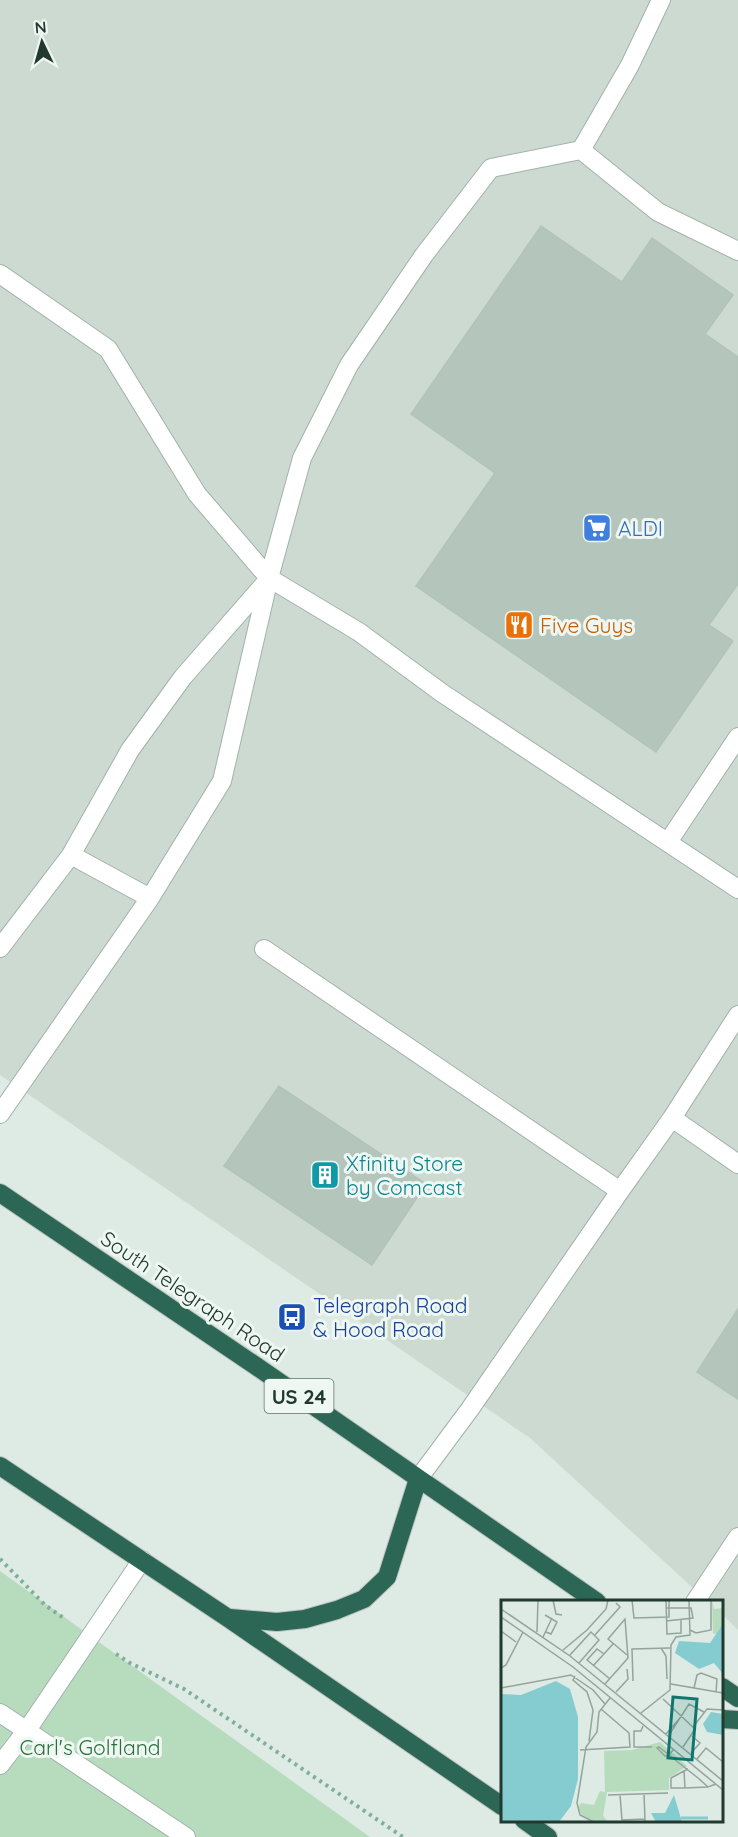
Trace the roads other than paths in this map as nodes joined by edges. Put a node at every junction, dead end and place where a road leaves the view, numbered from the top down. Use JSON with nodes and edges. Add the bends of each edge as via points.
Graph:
{"nodes":[{"id":1,"x":661,"y":0,"type":"edge"},
{"id":2,"x":581,"y":150,"type":"junction"},
{"id":3,"x":738,"y":251,"type":"edge"},
{"id":4,"x":0,"y":274,"type":"edge"},
{"id":5,"x":269,"y":578,"type":"junction"},
{"id":6,"x":738,"y":736,"type":"edge"},
{"id":7,"x":668,"y":842,"type":"junction"},
{"id":8,"x":71,"y":855,"type":"junction"},
{"id":9,"x":738,"y":889,"type":"edge"},
{"id":10,"x":150,"y":898,"type":"junction"},
{"id":11,"x":0,"y":948,"type":"edge"},
{"id":12,"x":264,"y":949,"type":"dead end"},
{"id":13,"x":738,"y":1015,"type":"edge"},
{"id":14,"x":0,"y":1114,"type":"edge"},
{"id":15,"x":672,"y":1118,"type":"junction"},
{"id":16,"x":738,"y":1164,"type":"edge"},
{"id":17,"x":620,"y":1191,"type":"junction"},
{"id":18,"x":0,"y":1192,"type":"edge"},
{"id":19,"x":0,"y":1466,"type":"edge"},
{"id":20,"x":418,"y":1479,"type":"junction"},
{"id":21,"x":738,"y":1537,"type":"edge"},
{"id":22,"x":142,"y":1560,"type":"junction"},
{"id":23,"x":594,"y":1600,"type":"edge"},
{"id":24,"x":696,"y":1600,"type":"edge"},
{"id":25,"x":228,"y":1618,"type":"junction"},
{"id":26,"x":723,"y":1688,"type":"edge"},
{"id":27,"x":738,"y":1698,"type":"edge"},
{"id":28,"x":0,"y":1713,"type":"edge"},
{"id":29,"x":723,"y":1719,"type":"edge"},
{"id":30,"x":738,"y":1720,"type":"edge"},
{"id":31,"x":27,"y":1730,"type":"junction"},
{"id":32,"x":0,"y":1765,"type":"edge"},
{"id":33,"x":501,"y":1805,"type":"edge"},
{"id":34,"x":526,"y":1822,"type":"edge"},
{"id":35,"x":548,"y":1831,"type":"edge"},
{"id":36,"x":186,"y":1837,"type":"edge"}],
"edges":[{"from":1,"to":2,"type":"lane","via":[[630,65]]},
{"from":2,"to":3,"type":"lane","via":[[658,212]]},
{"from":2,"to":5,"type":"lane","via":[[491,168],[424,255],[349,365],[302,458]]},
{"from":4,"to":5,"type":"lane","via":[[108,349],[197,494]]},
{"from":5,"to":7,"type":"lane","via":[[359,632],[442,693]]},
{"from":5,"to":8,"type":"lane","via":[[183,677],[130,750]]},
{"from":5,"to":10,"type":"lane","via":[[222,781]]},
{"from":6,"to":7,"type":"lane"},
{"from":7,"to":9,"type":"lane"},
{"from":8,"to":10,"type":"lane"},
{"from":8,"to":11,"type":"lane"},
{"from":10,"to":14,"type":"lane"},
{"from":12,"to":17,"type":"lane"},
{"from":13,"to":15,"type":"lane"},
{"from":15,"to":16,"type":"lane"},
{"from":15,"to":17,"type":"lane"},
{"from":17,"to":20,"type":"lane"},
{"from":18,"to":20,"type":"highway","name":"South Telegraph Road","number":"US 24"},
{"from":19,"to":22,"type":"highway"},
{"from":20,"to":23,"type":"highway","name":"South Telegraph Road","number":"US 24"},
{"from":20,"to":25,"type":"highway","via":[[387,1577],[364,1599],[305,1619],[277,1622]]},
{"from":21,"to":24,"type":"lane"},
{"from":22,"to":25,"type":"highway"},
{"from":22,"to":31,"type":"lane"},
{"from":25,"to":33,"type":"highway"},
{"from":26,"to":27,"type":"highway"},
{"from":28,"to":31,"type":"lane"},
{"from":29,"to":30,"type":"highway"},
{"from":31,"to":32,"type":"lane"},
{"from":31,"to":36,"type":"lane"},
{"from":34,"to":35,"type":"highway"}]}
